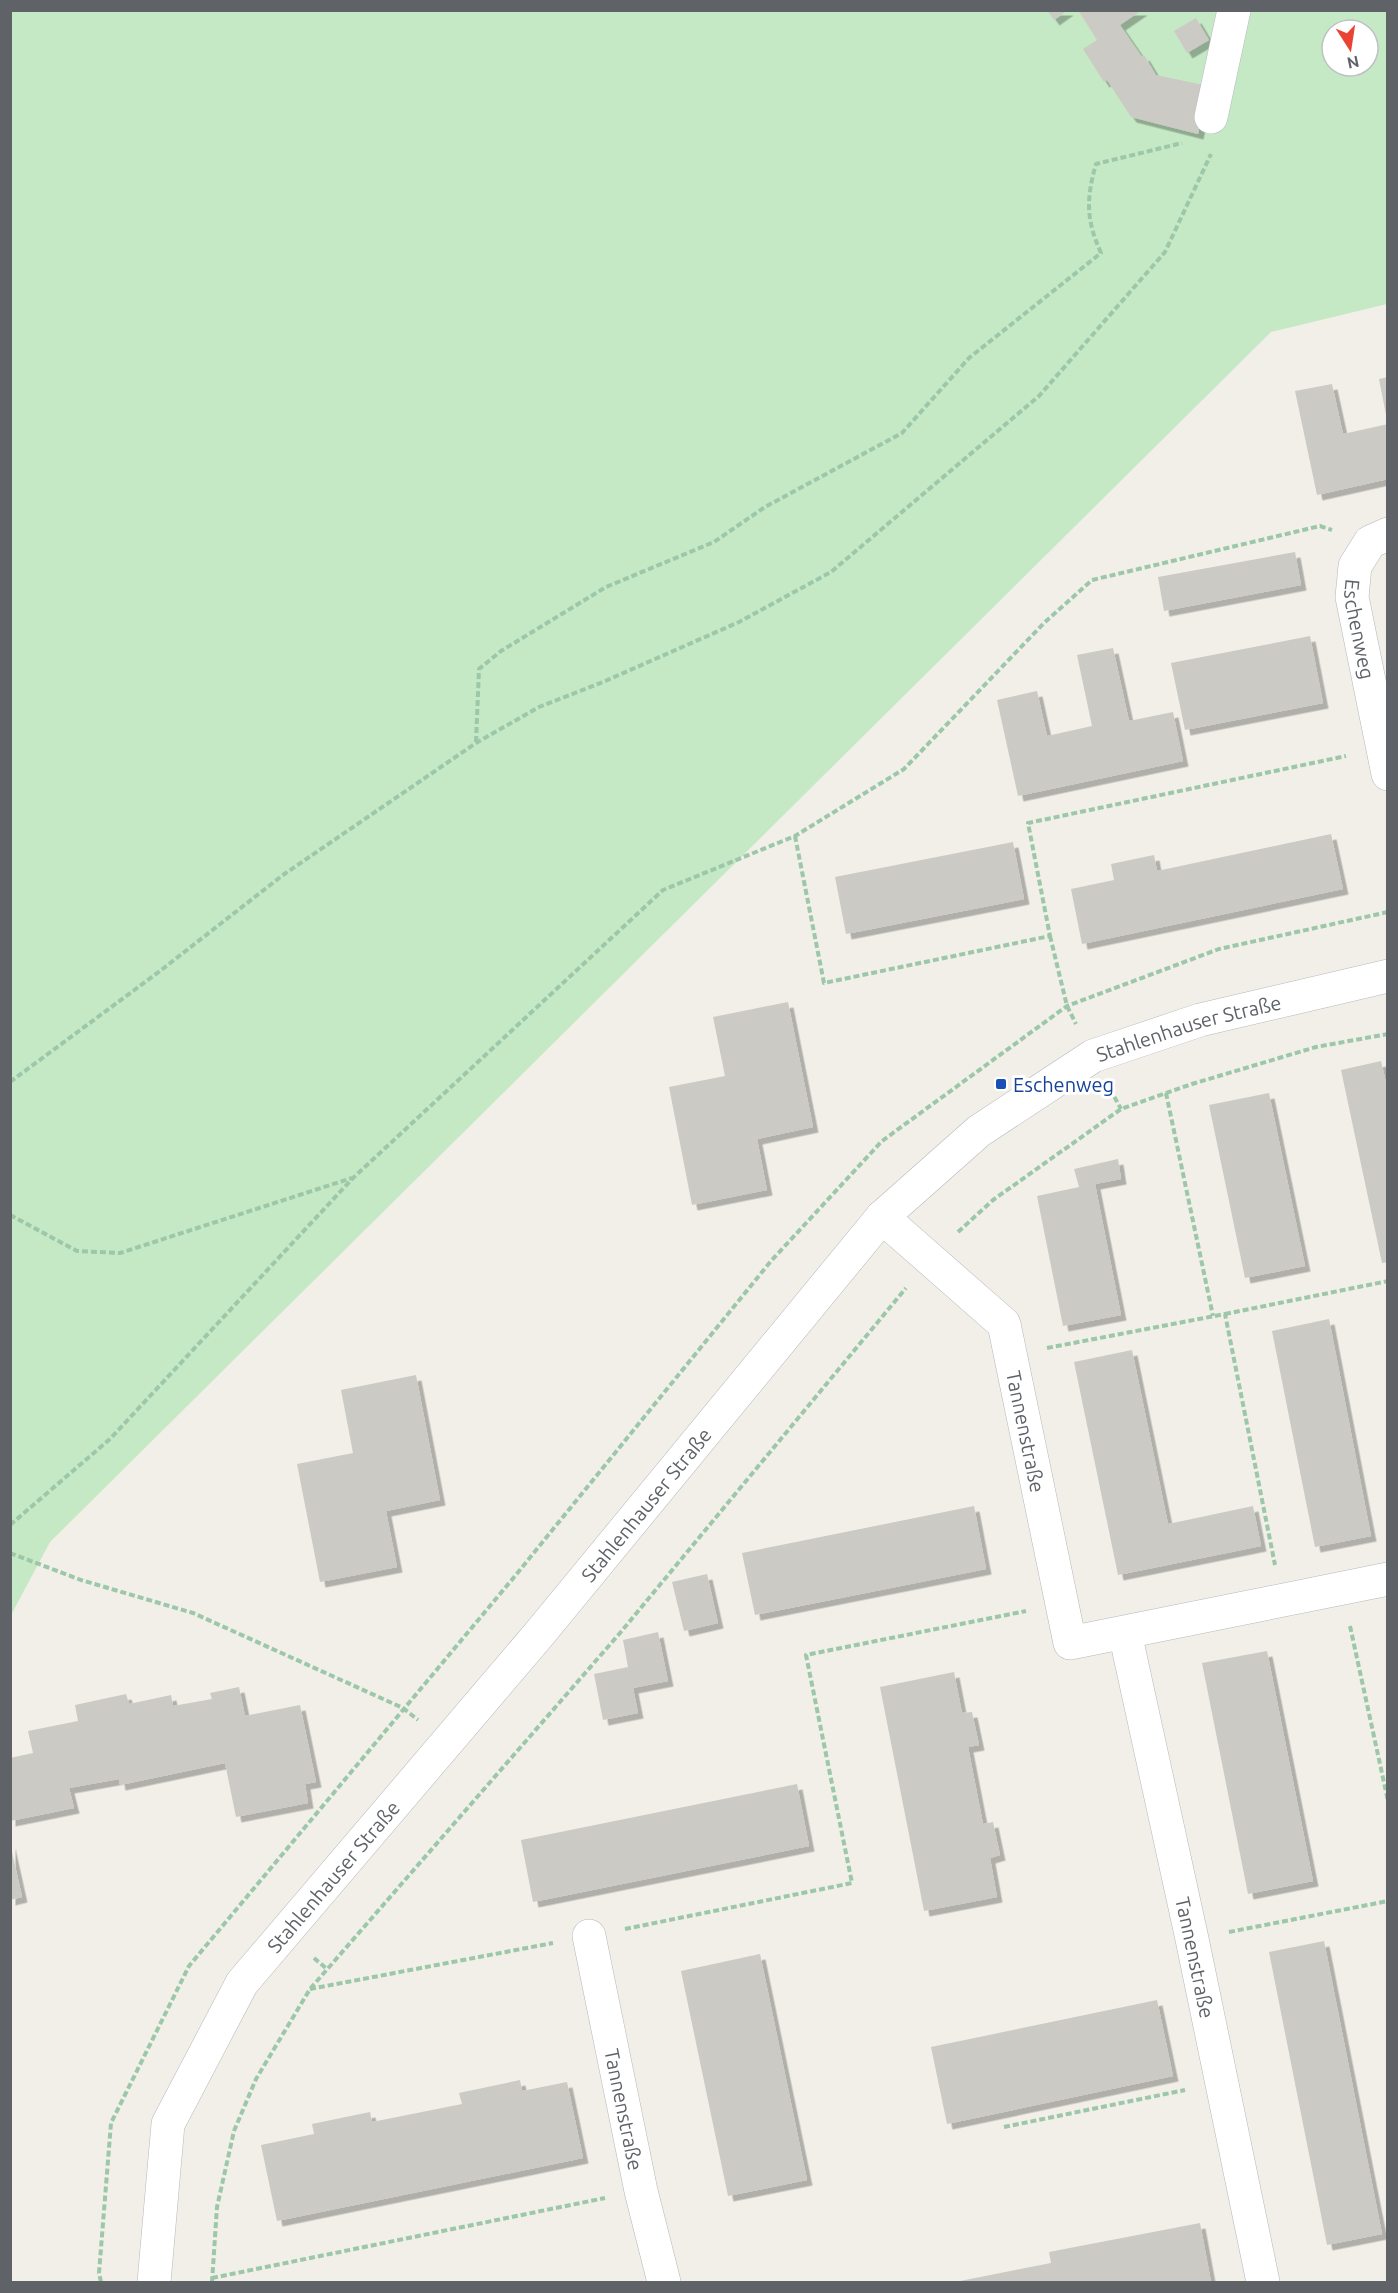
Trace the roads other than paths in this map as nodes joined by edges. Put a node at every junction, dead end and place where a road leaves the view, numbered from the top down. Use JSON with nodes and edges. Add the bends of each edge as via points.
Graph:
{"nodes":[{"id":1,"x":1234,"y":10,"type":"edge"},
{"id":2,"x":1207,"y":133,"type":"road end"},
{"id":3,"x":1379,"y":538,"type":"edge"},
{"id":4,"x":1385,"y":761,"type":"edge"},
{"id":5,"x":1388,"y":976,"type":"edge"},
{"id":6,"x":882,"y":1216,"type":"junction"},
{"id":7,"x":1388,"y":1579,"type":"edge"},
{"id":8,"x":1125,"y":1633,"type":"junction"},
{"id":9,"x":589,"y":1936,"type":"road end"},
{"id":10,"x":154,"y":2283,"type":"edge"},
{"id":11,"x":664,"y":2283,"type":"edge"},
{"id":12,"x":1263,"y":2283,"type":"edge"}],
"edges":[{"from":1,"to":2,"type":"street"},
{"from":3,"to":4,"type":"street","name":"Eschenweg","via":[[1355,566],[1352,597]]},
{"from":5,"to":6,"type":"street","name":"Stahlenhauser Straße","via":[[1200,1020],[1094,1056],[979,1131]]},
{"from":6,"to":8,"type":"street","name":"Tannenstraße","via":[[1004,1324],[1070,1643]]},
{"from":6,"to":10,"type":"street","name":"Stahlenhauser Straße","via":[[548,1624],[242,1983],[168,2124]]},
{"from":7,"to":8,"type":"street","name":"Tannenstraße"},
{"from":8,"to":12,"type":"street","name":"Tannenstraße"},
{"from":9,"to":11,"type":"street","name":"Tannenstraße","via":[[641,2191]]}]}
